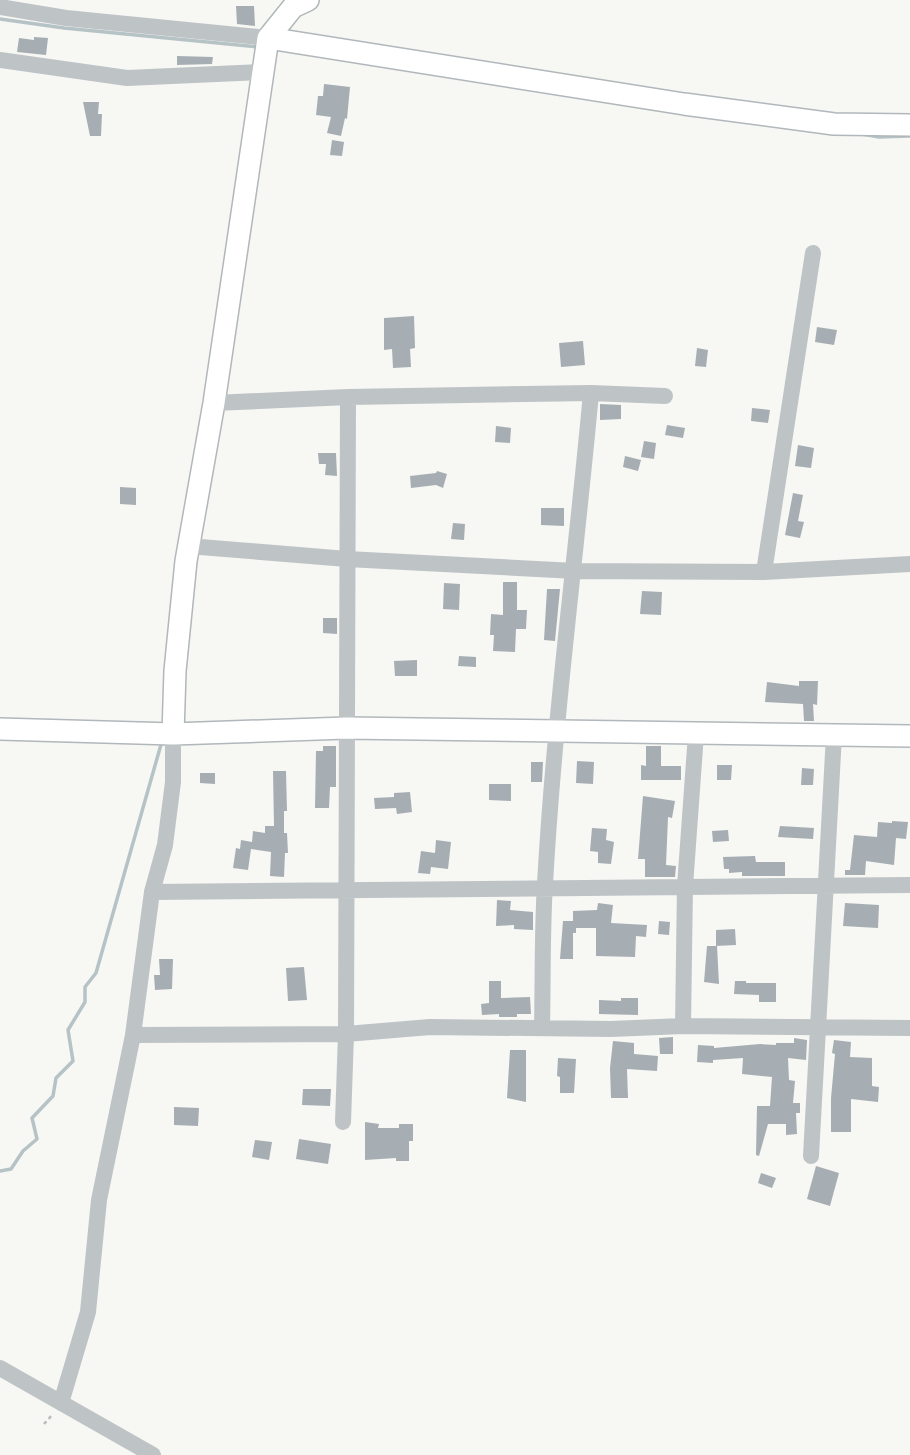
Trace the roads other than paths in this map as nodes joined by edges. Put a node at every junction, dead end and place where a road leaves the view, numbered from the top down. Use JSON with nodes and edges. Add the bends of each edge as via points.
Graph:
{"nodes":[{"id":1,"x":308,"y":0,"type":"edge"},
{"id":2,"x":0,"y":7,"type":"edge"},
{"id":3,"x":266,"y":51,"type":"junction"},
{"id":4,"x":0,"y":60,"type":"edge"},
{"id":5,"x":910,"y":125,"type":"edge"},
{"id":6,"x":813,"y":254,"type":"dead end"},
{"id":7,"x":591,"y":393,"type":"junction"},
{"id":8,"x":665,"y":396,"type":"dead end"},
{"id":9,"x":348,"y":397,"type":"junction"},
{"id":10,"x":214,"y":403,"type":"junction"},
{"id":11,"x":188,"y":547,"type":"junction"},
{"id":12,"x":347,"y":559,"type":"junction"},
{"id":13,"x":910,"y":564,"type":"edge"},
{"id":14,"x":575,"y":571,"type":"junction"},
{"id":15,"x":764,"y":572,"type":"junction"},
{"id":16,"x":346,"y":728,"type":"junction"},
{"id":17,"x":0,"y":729,"type":"edge"},
{"id":18,"x":556,"y":731,"type":"junction"},
{"id":19,"x":173,"y":734,"type":"junction"},
{"id":20,"x":696,"y":734,"type":"junction"},
{"id":21,"x":834,"y":735,"type":"junction"},
{"id":22,"x":910,"y":736,"type":"edge"},
{"id":23,"x":910,"y":885,"type":"edge"},
{"id":24,"x":685,"y":886,"type":"junction"},
{"id":25,"x":825,"y":886,"type":"junction"},
{"id":26,"x":544,"y":887,"type":"junction"},
{"id":27,"x":345,"y":890,"type":"junction"},
{"id":28,"x":152,"y":892,"type":"junction"},
{"id":29,"x":683,"y":1026,"type":"junction"},
{"id":30,"x":542,"y":1028,"type":"junction"},
{"id":31,"x":910,"y":1028,"type":"edge"},
{"id":32,"x":817,"y":1029,"type":"junction"},
{"id":33,"x":346,"y":1034,"type":"junction"},
{"id":34,"x":133,"y":1035,"type":"junction"},
{"id":35,"x":343,"y":1122,"type":"dead end"},
{"id":36,"x":811,"y":1156,"type":"dead end"},
{"id":37,"x":0,"y":1368,"type":"edge"},
{"id":38,"x":61,"y":1403,"type":"junction"},
{"id":39,"x":153,"y":1455,"type":"edge"}],
"edges":[{"from":1,"to":3,"type":"street","via":[[293,7]]},
{"from":2,"to":3,"type":"street"},
{"from":3,"to":4,"type":"street","via":[[127,78]]},
{"from":3,"to":5,"type":"street","via":[[834,124]]},
{"from":3,"to":10,"type":"street"},
{"from":6,"to":15,"type":"street"},
{"from":7,"to":8,"type":"street"},
{"from":7,"to":9,"type":"street"},
{"from":7,"to":14,"type":"street"},
{"from":9,"to":10,"type":"street"},
{"from":9,"to":12,"type":"street"},
{"from":10,"to":11,"type":"street"},
{"from":11,"to":12,"type":"street"},
{"from":11,"to":19,"type":"street"},
{"from":12,"to":14,"type":"street"},
{"from":12,"to":16,"type":"street"},
{"from":13,"to":15,"type":"street"},
{"from":14,"to":15,"type":"street"},
{"from":14,"to":18,"type":"street"},
{"from":16,"to":18,"type":"street"},
{"from":16,"to":19,"type":"street"},
{"from":16,"to":27,"type":"street"},
{"from":17,"to":19,"type":"street"},
{"from":18,"to":20,"type":"street"},
{"from":18,"to":26,"type":"street"},
{"from":19,"to":28,"type":"street","via":[[165,845]]},
{"from":20,"to":21,"type":"street"},
{"from":20,"to":24,"type":"street"},
{"from":21,"to":22,"type":"street"},
{"from":21,"to":25,"type":"street"},
{"from":23,"to":25,"type":"street"},
{"from":24,"to":25,"type":"street"},
{"from":24,"to":26,"type":"street"},
{"from":24,"to":29,"type":"street"},
{"from":25,"to":32,"type":"street"},
{"from":26,"to":27,"type":"street"},
{"from":26,"to":30,"type":"street"},
{"from":27,"to":28,"type":"street"},
{"from":27,"to":33,"type":"street"},
{"from":28,"to":34,"type":"street"},
{"from":29,"to":30,"type":"street"},
{"from":29,"to":32,"type":"street"},
{"from":30,"to":33,"type":"street","via":[[430,1027]]},
{"from":31,"to":32,"type":"street"},
{"from":32,"to":36,"type":"street"},
{"from":33,"to":34,"type":"street"},
{"from":33,"to":35,"type":"street"},
{"from":34,"to":38,"type":"street","via":[[99,1200],[88,1312]]},
{"from":37,"to":38,"type":"street"},
{"from":38,"to":39,"type":"street"}]}
